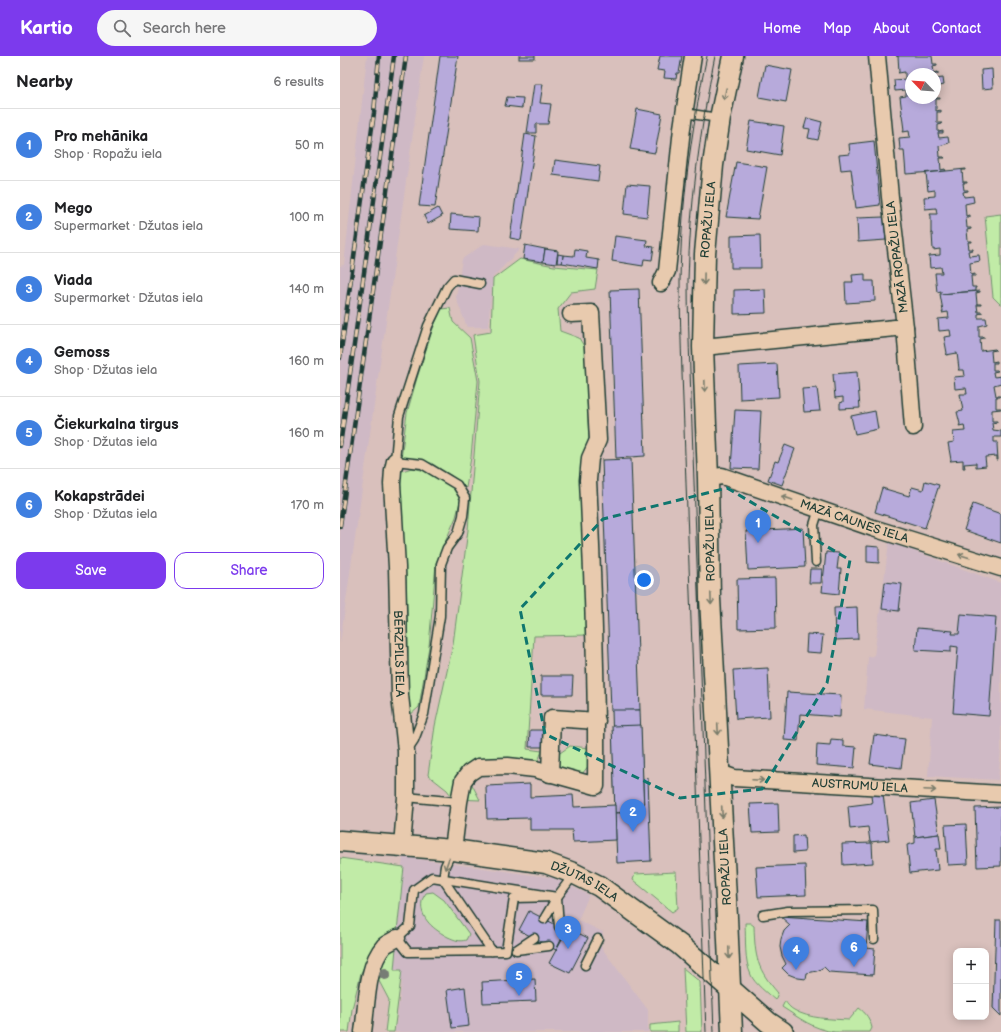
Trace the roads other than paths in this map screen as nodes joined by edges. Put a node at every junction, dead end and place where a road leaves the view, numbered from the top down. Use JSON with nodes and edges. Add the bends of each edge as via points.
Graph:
{"nodes":[{"id":1,"x":693,"y":56,"type":"edge"},
{"id":2,"x":733,"y":56,"type":"edge"},
{"id":3,"x":877,"y":56,"type":"edge"},
{"id":4,"x":684,"y":113,"type":"junction"},
{"id":5,"x":720,"y":118,"type":"junction"},
{"id":6,"x":661,"y":283,"type":"dead end"},
{"id":7,"x":480,"y":284,"type":"dead end"},
{"id":8,"x":571,"y":314,"type":"dead end"},
{"id":9,"x":905,"y":328,"type":"junction"},
{"id":10,"x":703,"y":347,"type":"junction"},
{"id":11,"x":913,"y":427,"type":"dead end"},
{"id":12,"x":395,"y":461,"type":"junction"},
{"id":13,"x":708,"y":478,"type":"junction"},
{"id":14,"x":819,"y":509,"type":"junction"},
{"id":15,"x":816,"y":562,"type":"dead end"},
{"id":16,"x":1001,"y":568,"type":"edge"},
{"id":17,"x":597,"y":721,"type":"junction"},
{"id":18,"x":406,"y":751,"type":"junction"},
{"id":19,"x":720,"y":773,"type":"junction"},
{"id":20,"x":550,"y":774,"type":"junction"},
{"id":21,"x":1001,"y":794,"type":"edge"},
{"id":22,"x":406,"y":797,"type":"junction"},
{"id":23,"x":459,"y":802,"type":"junction"},
{"id":24,"x":340,"y":841,"type":"edge"},
{"id":25,"x":402,"y":846,"type":"junction"},
{"id":26,"x":453,"y":850,"type":"junction"},
{"id":27,"x":573,"y":873,"type":"junction"},
{"id":28,"x":443,"y":879,"type":"junction"},
{"id":29,"x":557,"y":897,"type":"junction"},
{"id":30,"x":763,"y":914,"type":"dead end"},
{"id":31,"x":544,"y":919,"type":"dead end"},
{"id":32,"x":559,"y":927,"type":"dead end"},
{"id":33,"x":397,"y":938,"type":"junction"},
{"id":34,"x":534,"y":938,"type":"dead end"},
{"id":35,"x":598,"y":939,"type":"dead end"},
{"id":36,"x":874,"y":939,"type":"dead end"},
{"id":37,"x":549,"y":946,"type":"dead end"},
{"id":38,"x":516,"y":950,"type":"junction"},
{"id":39,"x":492,"y":951,"type":"junction"},
{"id":40,"x":506,"y":951,"type":"junction"},
{"id":41,"x":585,"y":965,"type":"dead end"},
{"id":42,"x":730,"y":989,"type":"junction"},
{"id":43,"x":363,"y":1032,"type":"edge"},
{"id":44,"x":732,"y":1032,"type":"edge"},
{"id":45,"x":783,"y":1032,"type":"edge"}],
"edges":[{"from":1,"to":4,"type":"street"},
{"from":2,"to":5,"type":"street","name":"ROPAŽU IELA","one_way":true},
{"from":3,"to":9,"type":"street","name":"MAZĀ ROPAŽU IELA"},
{"from":4,"to":5,"type":"lane"},
{"from":4,"to":6,"type":"street","via":[[667,271]]},
{"from":5,"to":10,"type":"street","name":"ROPAŽU IELA","one_way":true,"via":[[705,254]]},
{"from":7,"to":12,"type":"lane","via":[[454,279],[428,326],[399,416]]},
{"from":8,"to":17,"type":"street","via":[[591,313],[598,440],[590,458],[588,480]]},
{"from":9,"to":10,"type":"street","name":"MAZĀ ROPAŽU IELA"},
{"from":9,"to":11,"type":"street"},
{"from":10,"to":13,"type":"street","name":"ROPAŽU IELA","one_way":true},
{"from":12,"to":18,"type":"street","name":"BĒRZPILS IELA","via":[[392,484],[400,695]]},
{"from":12,"to":18,"type":"lane","via":[[422,464],[457,485],[465,498],[458,533],[447,548],[442,564],[440,616],[424,714],[414,740]]},
{"from":14,"to":13,"type":"street","name":"MAZĀ CAUNES IELA","one_way":true,"via":[[722,476]]},
{"from":13,"to":19,"type":"street","name":"ROPAŽU IELA","one_way":true,"via":[[710,598]]},
{"from":14,"to":15,"type":"lane","via":[[814,525]]},
{"from":16,"to":14,"type":"street","name":"MAZĀ CAUNES IELA","one_way":true},
{"from":17,"to":20,"type":"street","via":[[552,718]]},
{"from":17,"to":20,"type":"street","via":[[596,786]]},
{"from":18,"to":22,"type":"street","name":"BĒRZPILS IELA"},
{"from":19,"to":21,"type":"street","name":"AUSTRUMU IELA","one_way":true,"via":[[734,778]]},
{"from":19,"to":42,"type":"street","name":"ROPAŽU IELA","one_way":true},
{"from":20,"to":23,"type":"street","via":[[515,767],[478,767],[469,772],[463,781]]},
{"from":22,"to":23,"type":"lane"},
{"from":22,"to":25,"type":"street","name":"BĒRZPILS IELA"},
{"from":23,"to":26,"type":"street"},
{"from":24,"to":25,"type":"street","name":"DŽUTAS IELA"},
{"from":25,"to":26,"type":"street","name":"DŽUTAS IELA"},
{"from":26,"to":27,"type":"street","name":"DŽUTAS IELA","via":[[546,863]]},
{"from":26,"to":28,"type":"lane","one_way":true},
{"from":27,"to":29,"type":"lane"},
{"from":27,"to":42,"type":"street","name":"DŽUTAS IELA","via":[[599,886],[668,936]]},
{"from":28,"to":29,"type":"lane"},
{"from":28,"to":33,"type":"lane","via":[[432,877],[414,890],[410,926]]},
{"from":28,"to":39,"type":"lane"},
{"from":29,"to":31,"type":"lane"},
{"from":29,"to":32,"type":"lane"},
{"from":29,"to":40,"type":"lane","via":[[514,898]]},
{"from":30,"to":36,"type":"lane","via":[[788,911],[873,910]]},
{"from":33,"to":39,"type":"lane","via":[[408,952]]},
{"from":33,"to":43,"type":"street","via":[[385,945],[371,971]]},
{"from":34,"to":38,"type":"lane"},
{"from":35,"to":41,"type":"lane"},
{"from":37,"to":38,"type":"lane"},
{"from":38,"to":40,"type":"lane"},
{"from":39,"to":40,"type":"lane"},
{"from":42,"to":44,"type":"street","name":"ROPAŽU IELA"},
{"from":42,"to":45,"type":"street","name":"DŽUTAS IELA"}]}
